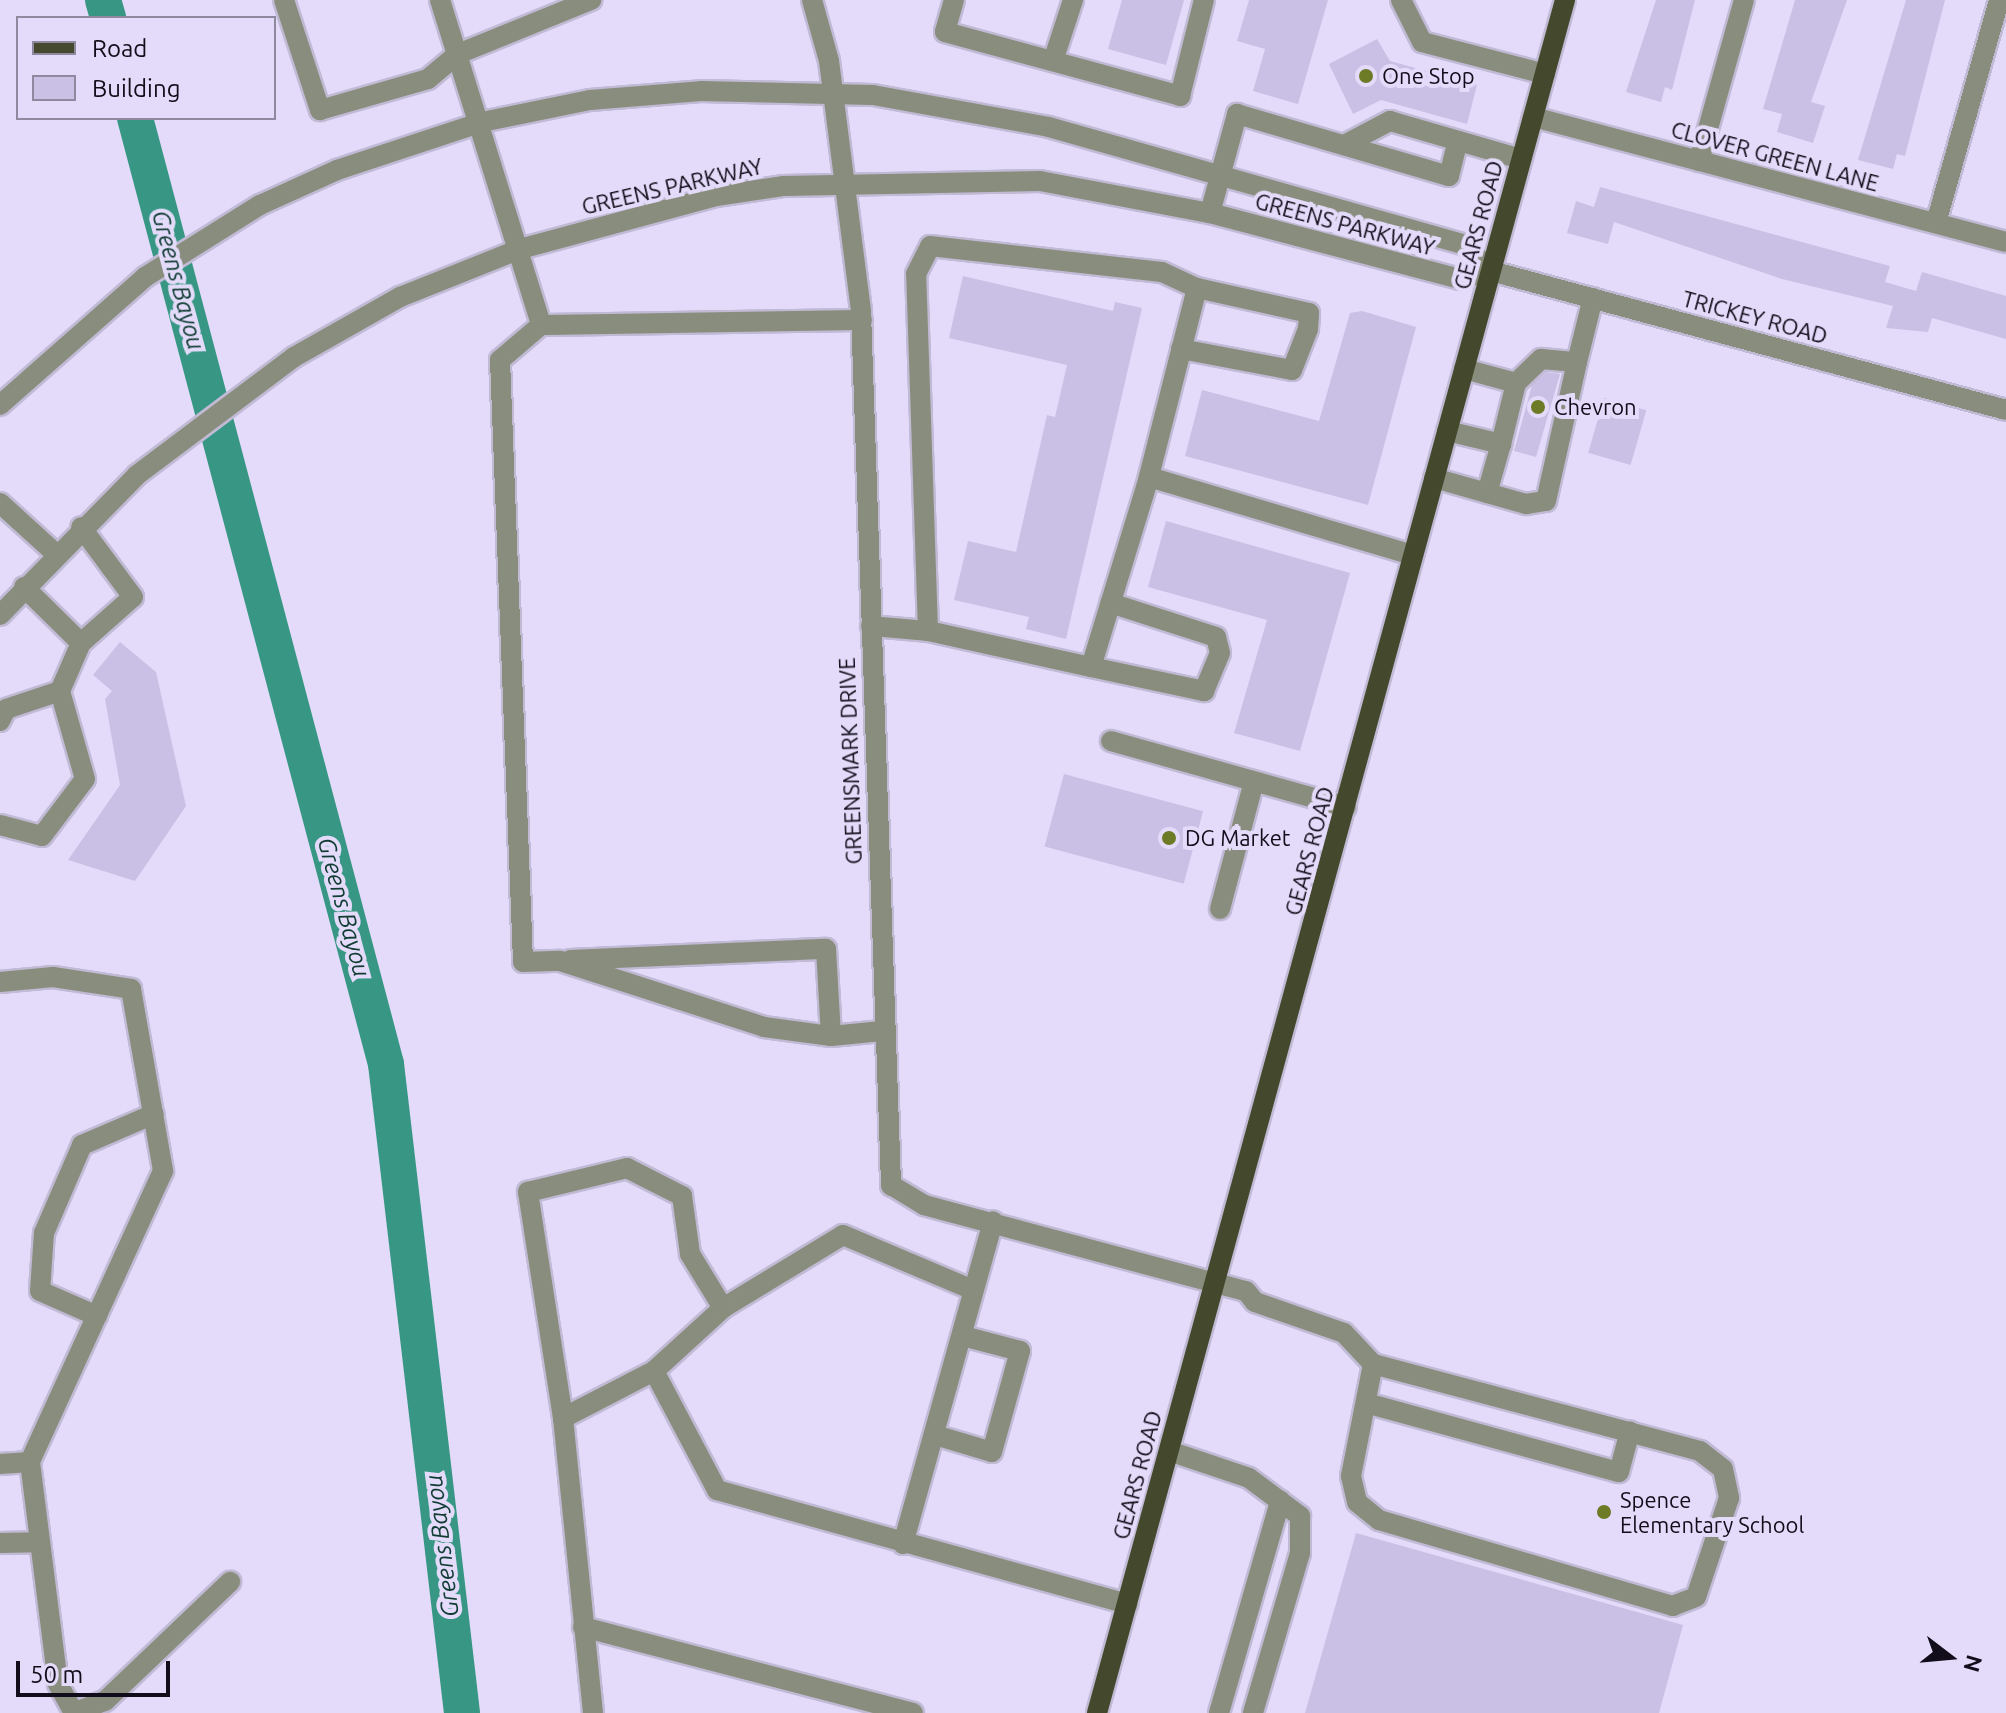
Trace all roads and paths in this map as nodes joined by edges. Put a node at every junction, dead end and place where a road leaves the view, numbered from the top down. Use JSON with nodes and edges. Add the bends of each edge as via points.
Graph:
{"nodes":[{"id":1,"x":284,"y":0,"type":"edge"},
{"id":2,"x":440,"y":0,"type":"edge"},
{"id":3,"x":591,"y":0,"type":"edge"},
{"id":4,"x":812,"y":0,"type":"edge"},
{"id":5,"x":954,"y":0,"type":"edge"},
{"id":6,"x":1073,"y":0,"type":"edge"},
{"id":7,"x":1204,"y":0,"type":"edge"},
{"id":8,"x":1401,"y":0,"type":"edge"},
{"id":9,"x":1565,"y":0,"type":"edge"},
{"id":10,"x":1744,"y":0,"type":"edge"},
{"id":11,"x":1999,"y":0,"type":"edge"},
{"id":12,"x":458,"y":54,"type":"junction"},
{"id":13,"x":1053,"y":61,"type":"junction"},
{"id":14,"x":1545,"y":74,"type":"junction"},
{"id":15,"x":833,"y":92,"type":"junction"},
{"id":16,"x":1533,"y":117,"type":"junction"},
{"id":17,"x":482,"y":122,"type":"junction"},
{"id":18,"x":1458,"y":141,"type":"junction"},
{"id":19,"x":1344,"y":145,"type":"junction"},
{"id":20,"x":1521,"y":159,"type":"junction"},
{"id":21,"x":1699,"y":161,"type":"junction"},
{"id":22,"x":1221,"y":176,"type":"junction"},
{"id":23,"x":845,"y":184,"type":"junction"},
{"id":24,"x":1210,"y":213,"type":"junction"},
{"id":25,"x":1936,"y":223,"type":"junction"},
{"id":26,"x":2006,"y":242,"type":"edge"},
{"id":27,"x":520,"y":249,"type":"junction"},
{"id":28,"x":1491,"y":271,"type":"junction"},
{"id":29,"x":1197,"y":288,"type":"junction"},
{"id":30,"x":1593,"y":298,"type":"junction"},
{"id":31,"x":862,"y":320,"type":"junction"},
{"id":32,"x":541,"y":325,"type":"junction"},
{"id":33,"x":1181,"y":349,"type":"junction"},
{"id":34,"x":1577,"y":362,"type":"junction"},
{"id":35,"x":1464,"y":369,"type":"junction"},
{"id":36,"x":1516,"y":383,"type":"junction"},
{"id":37,"x":0,"y":405,"type":"edge"},
{"id":38,"x":2006,"y":410,"type":"edge"},
{"id":39,"x":1447,"y":431,"type":"junction"},
{"id":40,"x":1501,"y":444,"type":"junction"},
{"id":41,"x":1149,"y":477,"type":"junction"},
{"id":42,"x":1434,"y":478,"type":"junction"},
{"id":43,"x":1487,"y":493,"type":"junction"},
{"id":44,"x":0,"y":503,"type":"edge"},
{"id":45,"x":81,"y":527,"type":"junction"},
{"id":46,"x":56,"y":554,"type":"junction"},
{"id":47,"x":1413,"y":555,"type":"junction"},
{"id":48,"x":24,"y":587,"type":"junction"},
{"id":49,"x":1110,"y":603,"type":"junction"},
{"id":50,"x":0,"y":615,"type":"edge"},
{"id":51,"x":871,"y":626,"type":"junction"},
{"id":52,"x":928,"y":631,"type":"junction"},
{"id":53,"x":81,"y":643,"type":"junction"},
{"id":54,"x":1091,"y":667,"type":"junction"},
{"id":55,"x":60,"y":691,"type":"junction"},
{"id":56,"x":0,"y":721,"type":"edge"},
{"id":57,"x":1111,"y":741,"type":"dead end"},
{"id":58,"x":1254,"y":781,"type":"junction"},
{"id":59,"x":1346,"y":807,"type":"junction"},
{"id":60,"x":0,"y":825,"type":"edge"},
{"id":61,"x":1220,"y":909,"type":"dead end"},
{"id":62,"x":560,"y":961,"type":"junction"},
{"id":63,"x":0,"y":982,"type":"edge"},
{"id":64,"x":882,"y":1031,"type":"junction"},
{"id":65,"x":831,"y":1036,"type":"junction"},
{"id":66,"x":154,"y":1114,"type":"junction"},
{"id":67,"x":993,"y":1221,"type":"junction"},
{"id":68,"x":1216,"y":1282,"type":"junction"},
{"id":69,"x":971,"y":1289,"type":"junction"},
{"id":70,"x":723,"y":1308,"type":"junction"},
{"id":71,"x":97,"y":1316,"type":"junction"},
{"id":72,"x":963,"y":1336,"type":"junction"},
{"id":73,"x":1373,"y":1364,"type":"junction"},
{"id":74,"x":654,"y":1371,"type":"junction"},
{"id":75,"x":1366,"y":1403,"type":"junction"},
{"id":76,"x":563,"y":1418,"type":"junction"},
{"id":77,"x":1630,"y":1431,"type":"junction"},
{"id":78,"x":935,"y":1435,"type":"junction"},
{"id":79,"x":1169,"y":1451,"type":"junction"},
{"id":80,"x":30,"y":1462,"type":"junction"},
{"id":81,"x":0,"y":1464,"type":"edge"},
{"id":82,"x":1280,"y":1501,"type":"junction"},
{"id":83,"x":39,"y":1542,"type":"junction"},
{"id":84,"x":0,"y":1543,"type":"edge"},
{"id":85,"x":903,"y":1544,"type":"junction"},
{"id":86,"x":230,"y":1582,"type":"dead end"},
{"id":87,"x":1127,"y":1604,"type":"junction"},
{"id":88,"x":583,"y":1627,"type":"junction"},
{"id":89,"x":73,"y":1713,"type":"edge"},
{"id":90,"x":593,"y":1713,"type":"edge"},
{"id":91,"x":913,"y":1713,"type":"edge"},
{"id":92,"x":1097,"y":1713,"type":"edge"},
{"id":93,"x":1219,"y":1713,"type":"edge"},
{"id":94,"x":1253,"y":1713,"type":"edge"}],
"edges":[{"from":1,"to":12,"type":"street","via":[[320,110],[428,79]]},
{"from":2,"to":12,"type":"street"},
{"from":3,"to":12,"type":"street"},
{"from":4,"to":15,"type":"street","name":"GREENSMARK DRIVE"},
{"from":5,"to":13,"type":"street","via":[[945,32]]},
{"from":6,"to":13,"type":"street"},
{"from":7,"to":13,"type":"street","via":[[1180,96]]},
{"from":8,"to":14,"type":"street","via":[[1422,42]]},
{"from":9,"to":14,"type":"main road","name":"GEARS ROAD"},
{"from":10,"to":21,"type":"street"},
{"from":11,"to":25,"type":"street"},
{"from":12,"to":17,"type":"street"},
{"from":14,"to":16,"type":"main road","name":"GEARS ROAD"},
{"from":15,"to":17,"type":"street","name":"GREENS PARKWAY","via":[[606,99]]},
{"from":15,"to":22,"type":"street","name":"GREENS PARKWAY","via":[[924,101],[1035,124]]},
{"from":15,"to":23,"type":"street","name":"GREENSMARK DRIVE"},
{"from":16,"to":20,"type":"main road","name":"GEARS ROAD"},
{"from":16,"to":21,"type":"street","name":"CLOVER GREEN LANE"},
{"from":17,"to":27,"type":"street"},
{"from":17,"to":37,"type":"street","name":"GREENS PARKWAY","via":[[337,170],[260,205],[96,317]]},
{"from":18,"to":19,"type":"street","via":[[1390,121]]},
{"from":18,"to":19,"type":"street","via":[[1449,176]]},
{"from":18,"to":20,"type":"street"},
{"from":19,"to":22,"type":"street","via":[[1237,114]]},
{"from":20,"to":28,"type":"main road","name":"GEARS ROAD"},
{"from":21,"to":25,"type":"street","name":"CLOVER GREEN LANE"},
{"from":22,"to":24,"type":"street"},
{"from":22,"to":28,"type":"street","name":"GREENS PARKWAY","via":[[1465,245]]},
{"from":23,"to":24,"type":"street","name":"GREENS PARKWAY","via":[[1040,181]]},
{"from":23,"to":27,"type":"street","name":"GREENS PARKWAY","via":[[716,196]]},
{"from":23,"to":31,"type":"street","name":"GREENSMARK DRIVE"},
{"from":24,"to":28,"type":"street","name":"GREENS PARKWAY","via":[[1459,279]]},
{"from":25,"to":26,"type":"street","name":"CLOVER GREEN LANE"},
{"from":27,"to":32,"type":"street"},
{"from":27,"to":45,"type":"street","name":"GREENS PARKWAY","via":[[400,297],[279,368],[137,475]]},
{"from":28,"to":30,"type":"street","name":"TRICKEY ROAD"},
{"from":28,"to":35,"type":"main road","name":"GEARS ROAD"},
{"from":29,"to":33,"type":"street"},
{"from":29,"to":33,"type":"street","via":[[1309,313],[1308,329],[1292,370]]},
{"from":29,"to":52,"type":"street","via":[[1162,272],[930,246],[916,274]]},
{"from":30,"to":34,"type":"street"},
{"from":30,"to":38,"type":"street","name":"TRICKEY ROAD"},
{"from":31,"to":32,"type":"street"},
{"from":31,"to":51,"type":"street","name":"GREENSMARK DRIVE"},
{"from":32,"to":62,"type":"street","via":[[500,360],[523,962]]},
{"from":33,"to":41,"type":"street"},
{"from":34,"to":36,"type":"street","via":[[1541,359]]},
{"from":34,"to":43,"type":"street","via":[[1546,501],[1526,504]]},
{"from":35,"to":36,"type":"street"},
{"from":35,"to":39,"type":"main road","name":"GEARS ROAD"},
{"from":36,"to":40,"type":"street"},
{"from":39,"to":40,"type":"street"},
{"from":39,"to":42,"type":"main road","name":"GEARS ROAD"},
{"from":40,"to":43,"type":"street"},
{"from":41,"to":47,"type":"street"},
{"from":41,"to":49,"type":"street"},
{"from":42,"to":43,"type":"street"},
{"from":42,"to":47,"type":"main road","name":"GEARS ROAD"},
{"from":44,"to":46,"type":"street"},
{"from":45,"to":46,"type":"street","name":"GREENS PARKWAY"},
{"from":45,"to":53,"type":"street","via":[[133,597]]},
{"from":46,"to":48,"type":"street","name":"GREENS PARKWAY"},
{"from":47,"to":59,"type":"main road","name":"GEARS ROAD"},
{"from":48,"to":50,"type":"street","name":"GREENS PARKWAY"},
{"from":48,"to":53,"type":"street"},
{"from":49,"to":54,"type":"street"},
{"from":49,"to":54,"type":"street","via":[[1216,637],[1220,653],[1204,691]]},
{"from":51,"to":52,"type":"street"},
{"from":51,"to":64,"type":"street","name":"GREENSMARK DRIVE"},
{"from":52,"to":54,"type":"street"},
{"from":53,"to":55,"type":"street"},
{"from":55,"to":56,"type":"street","via":[[6,709]]},
{"from":55,"to":60,"type":"street","via":[[85,779],[42,836]]},
{"from":57,"to":58,"type":"street"},
{"from":58,"to":59,"type":"street"},
{"from":58,"to":61,"type":"street"},
{"from":59,"to":68,"type":"main road","name":"GEARS ROAD"},
{"from":62,"to":65,"type":"street","via":[[764,1027]]},
{"from":62,"to":65,"type":"street","via":[[812,945],[826,949],[830,963]]},
{"from":63,"to":66,"type":"street","via":[[53,977],[131,989]]},
{"from":64,"to":65,"type":"street"},
{"from":64,"to":67,"type":"street","name":"GREENSMARK DRIVE","via":[[891,1185],[924,1205]]},
{"from":66,"to":71,"type":"street","via":[[163,1171]]},
{"from":66,"to":71,"type":"street","via":[[82,1145],[44,1233],[40,1291]]},
{"from":67,"to":68,"type":"street","name":"GREENSMARK DRIVE"},
{"from":67,"to":69,"type":"street"},
{"from":68,"to":73,"type":"street","name":"GREENSMARK DRIVE","via":[[1344,1333]]},
{"from":68,"to":79,"type":"main road","name":"GEARS ROAD"},
{"from":69,"to":70,"type":"street","via":[[843,1235]]},
{"from":69,"to":72,"type":"street"},
{"from":70,"to":74,"type":"street"},
{"from":70,"to":76,"type":"street","via":[[690,1254],[682,1196],[627,1168],[528,1192]]},
{"from":71,"to":80,"type":"street"},
{"from":72,"to":78,"type":"street"},
{"from":72,"to":78,"type":"street","via":[[1020,1351],[992,1452]]},
{"from":73,"to":75,"type":"street"},
{"from":73,"to":77,"type":"street"},
{"from":74,"to":76,"type":"street"},
{"from":74,"to":85,"type":"street","via":[[717,1490]]},
{"from":75,"to":77,"type":"street","via":[[1619,1472]]},
{"from":75,"to":77,"type":"street","via":[[1351,1476],[1357,1502],[1379,1520],[1673,1606],[1696,1597],[1721,1540],[1729,1498],[1723,1469],[1700,1451]]},
{"from":76,"to":88,"type":"street"},
{"from":78,"to":85,"type":"street"},
{"from":79,"to":82,"type":"street","via":[[1249,1478]]},
{"from":79,"to":87,"type":"main road","name":"GEARS ROAD"},
{"from":80,"to":81,"type":"street"},
{"from":80,"to":83,"type":"street"},
{"from":82,"to":93,"type":"street"},
{"from":82,"to":94,"type":"street","via":[[1300,1516],[1300,1553]]},
{"from":83,"to":84,"type":"street"},
{"from":83,"to":89,"type":"street","via":[[58,1684]]},
{"from":85,"to":87,"type":"street"},
{"from":86,"to":89,"type":"street","via":[[105,1701]]},
{"from":87,"to":92,"type":"main road","name":"GEARS ROAD"},
{"from":88,"to":90,"type":"street"},
{"from":88,"to":91,"type":"street"}]}
